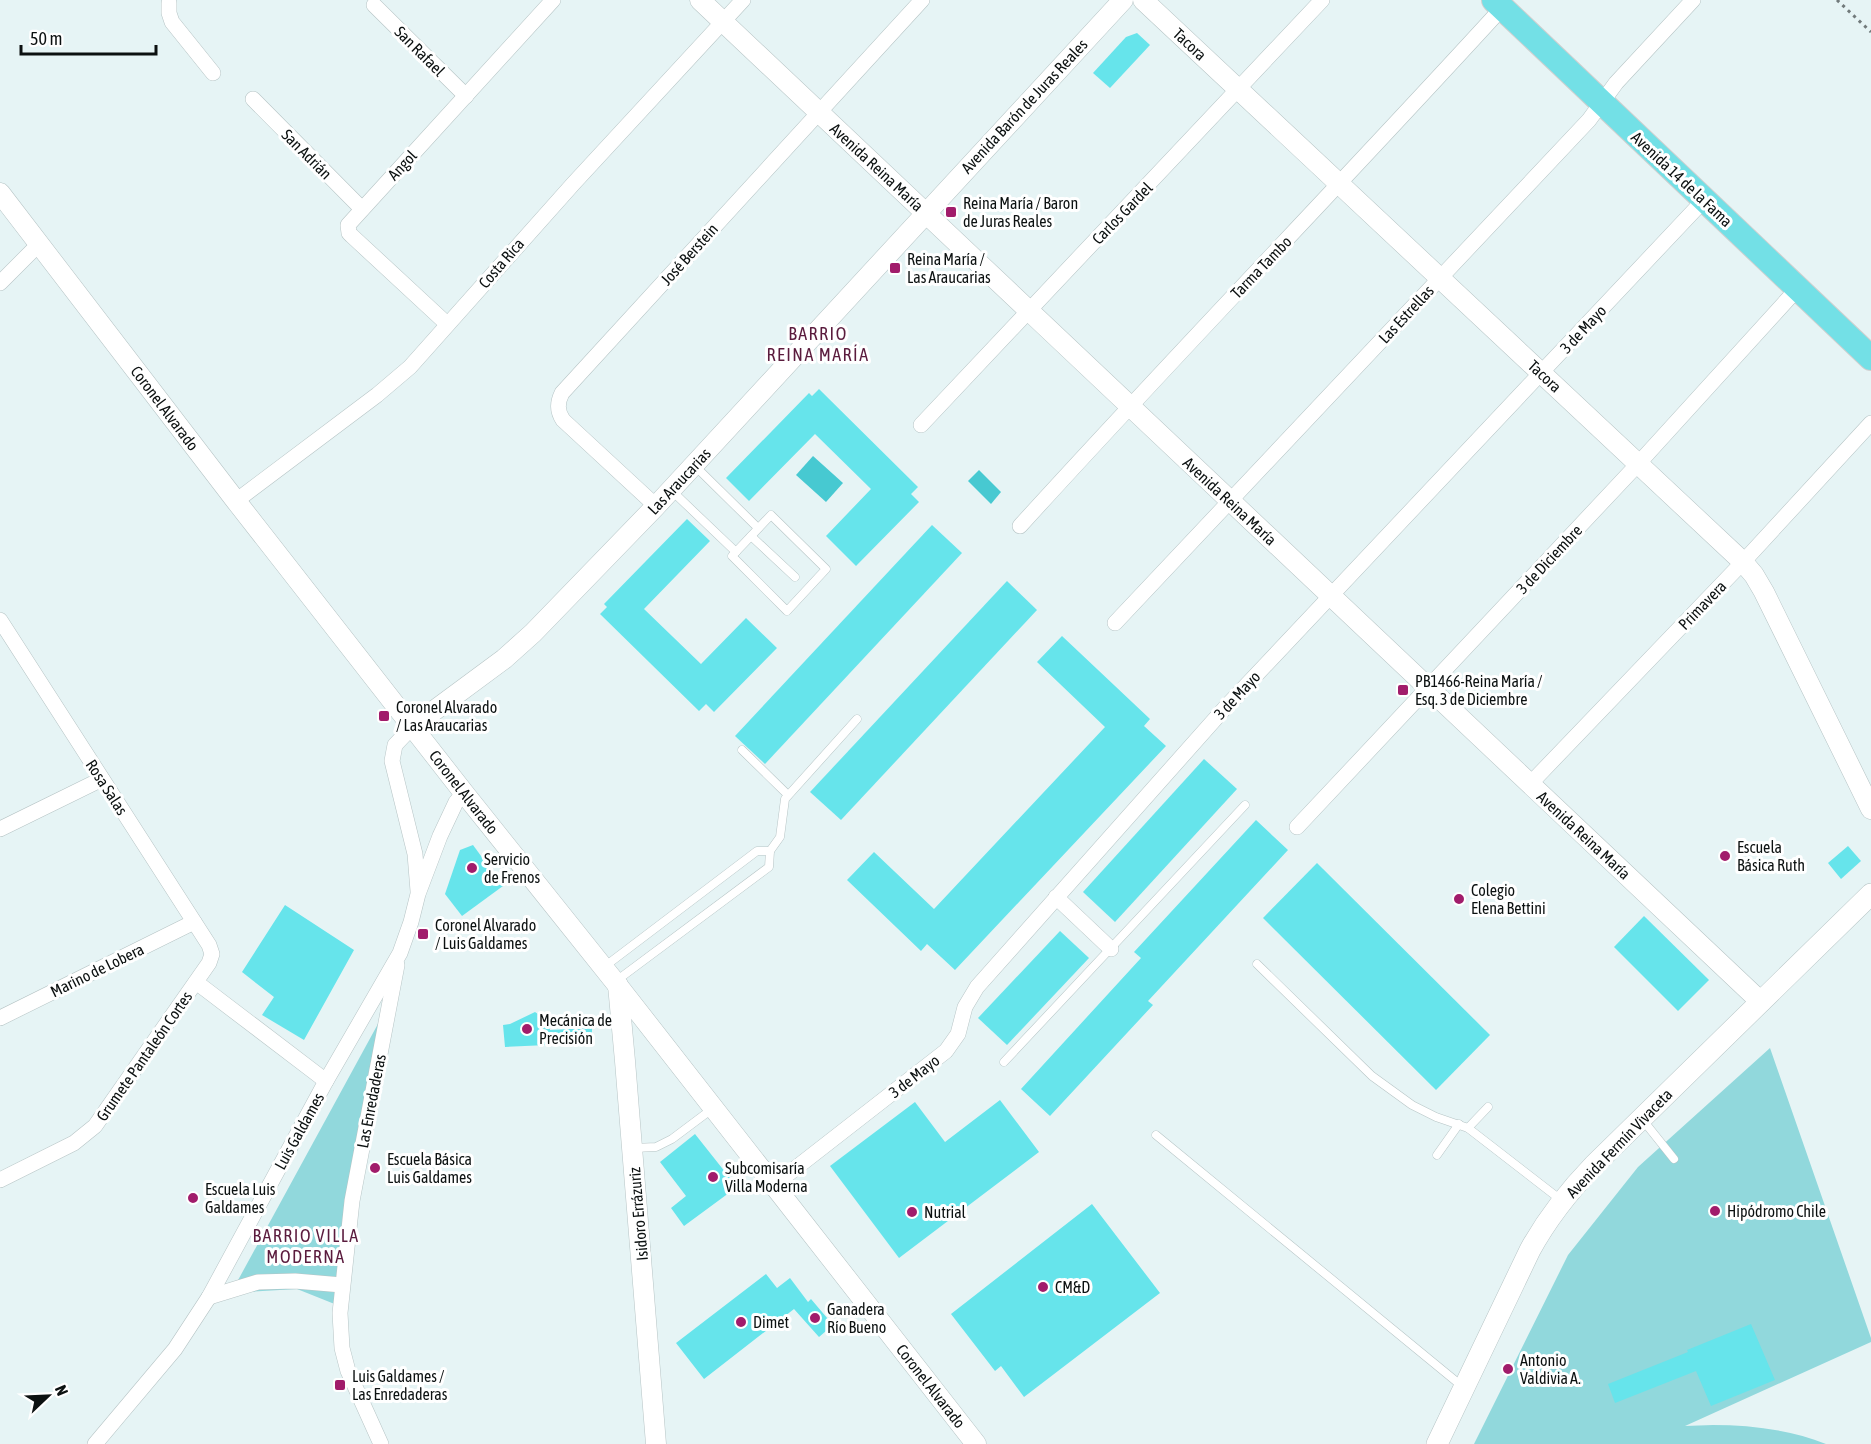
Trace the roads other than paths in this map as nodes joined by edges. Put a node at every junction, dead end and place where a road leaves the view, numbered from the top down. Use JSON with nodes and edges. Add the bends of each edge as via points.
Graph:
{"nodes":[{"id":1,"x":553,"y":0,"type":"edge"},
{"id":2,"x":700,"y":0,"type":"edge"},
{"id":3,"x":743,"y":0,"type":"edge"},
{"id":4,"x":922,"y":0,"type":"edge"},
{"id":5,"x":1123,"y":0,"type":"edge"},
{"id":6,"x":1143,"y":0,"type":"edge"},
{"id":7,"x":1322,"y":0,"type":"edge"},
{"id":8,"x":1693,"y":0,"type":"edge"},
{"id":9,"x":169,"y":1,"type":"edge"},
{"id":10,"x":1498,"y":4,"type":"edge"},
{"id":11,"x":374,"y":5,"type":"dead end"},
{"id":12,"x":723,"y":22,"type":"junction"},
{"id":13,"x":213,"y":73,"type":"dead end"},
{"id":14,"x":1239,"y":90,"type":"junction"},
{"id":15,"x":466,"y":96,"type":"junction"},
{"id":16,"x":253,"y":99,"type":"dead end"},
{"id":17,"x":1602,"y":102,"type":"junction"},
{"id":18,"x":819,"y":112,"type":"junction"},
{"id":19,"x":1340,"y":184,"type":"junction"},
{"id":20,"x":0,"y":193,"type":"edge"},
{"id":21,"x":1704,"y":200,"type":"junction"},
{"id":22,"x":362,"y":209,"type":"junction"},
{"id":23,"x":925,"y":213,"type":"junction"},
{"id":24,"x":40,"y":243,"type":"junction"},
{"id":25,"x":1440,"y":278,"type":"junction"},
{"id":26,"x":0,"y":283,"type":"edge"},
{"id":27,"x":1798,"y":288,"type":"junction"},
{"id":28,"x":1029,"y":311,"type":"junction"},
{"id":29,"x":447,"y":324,"type":"junction"},
{"id":30,"x":1871,"y":358,"type":"edge"},
{"id":31,"x":1541,"y":373,"type":"junction"},
{"id":32,"x":1129,"y":405,"type":"junction"},
{"id":33,"x":1871,"y":423,"type":"edge"},
{"id":34,"x":921,"y":425,"type":"dead end"},
{"id":35,"x":1638,"y":464,"type":"junction"},
{"id":36,"x":694,"y":465,"type":"junction"},
{"id":37,"x":671,"y":490,"type":"junction"},
{"id":38,"x":236,"y":501,"type":"junction"},
{"id":39,"x":1230,"y":501,"type":"junction"},
{"id":40,"x":656,"y":506,"type":"junction"},
{"id":41,"x":1020,"y":526,"type":"dead end"},
{"id":42,"x":758,"y":528,"type":"junction"},
{"id":43,"x":751,"y":536,"type":"junction"},
{"id":44,"x":736,"y":552,"type":"junction"},
{"id":45,"x":1743,"y":562,"type":"junction"},
{"id":46,"x":795,"y":577,"type":"dead end"},
{"id":47,"x":1331,"y":596,"type":"junction"},
{"id":48,"x":0,"y":620,"type":"edge"},
{"id":49,"x":1114,"y":623,"type":"dead end"},
{"id":50,"x":1428,"y":688,"type":"junction"},
{"id":51,"x":857,"y":719,"type":"dead end"},
{"id":52,"x":412,"y":726,"type":"junction"},
{"id":53,"x":742,"y":750,"type":"dead end"},
{"id":54,"x":102,"y":779,"type":"junction"},
{"id":55,"x":1530,"y":784,"type":"junction"},
{"id":56,"x":464,"y":793,"type":"junction"},
{"id":57,"x":788,"y":795,"type":"junction"},
{"id":58,"x":1245,"y":805,"type":"dead end"},
{"id":59,"x":1871,"y":809,"type":"edge"},
{"id":60,"x":1297,"y":827,"type":"dead end"},
{"id":61,"x":0,"y":829,"type":"edge"},
{"id":62,"x":770,"y":851,"type":"junction"},
{"id":63,"x":418,"y":894,"type":"junction"},
{"id":64,"x":1871,"y":894,"type":"edge"},
{"id":65,"x":1056,"y":897,"type":"junction"},
{"id":66,"x":194,"y":922,"type":"junction"},
{"id":67,"x":1111,"y":949,"type":"junction"},
{"id":68,"x":399,"y":953,"type":"junction"},
{"id":69,"x":212,"y":954,"type":"joint"},
{"id":70,"x":1257,"y":964,"type":"dead end"},
{"id":71,"x":612,"y":978,"type":"junction"},
{"id":72,"x":196,"y":981,"type":"junction"},
{"id":73,"x":1761,"y":1002,"type":"junction"},
{"id":74,"x":0,"y":1018,"type":"edge"},
{"id":75,"x":661,"y":1040,"type":"junction"},
{"id":76,"x":625,"y":1061,"type":"junction"},
{"id":77,"x":1004,"y":1062,"type":"dead end"},
{"id":78,"x":326,"y":1081,"type":"junction"},
{"id":79,"x":1488,"y":1107,"type":"dead end"},
{"id":80,"x":714,"y":1108,"type":"junction"},
{"id":81,"x":1641,"y":1118,"type":"junction"},
{"id":82,"x":1459,"y":1124,"type":"junction"},
{"id":83,"x":1468,"y":1128,"type":"junction"},
{"id":84,"x":1156,"y":1135,"type":"dead end"},
{"id":85,"x":632,"y":1148,"type":"junction"},
{"id":86,"x":1437,"y":1155,"type":"dead end"},
{"id":87,"x":1674,"y":1159,"type":"dead end"},
{"id":88,"x":0,"y":1180,"type":"edge"},
{"id":89,"x":774,"y":1185,"type":"junction"},
{"id":90,"x":1562,"y":1201,"type":"junction"},
{"id":91,"x":342,"y":1285,"type":"junction"},
{"id":92,"x":209,"y":1297,"type":"junction"},
{"id":93,"x":1464,"y":1388,"type":"junction"},
{"id":94,"x":95,"y":1444,"type":"edge"},
{"id":95,"x":381,"y":1444,"type":"edge"},
{"id":96,"x":656,"y":1444,"type":"edge"},
{"id":97,"x":976,"y":1444,"type":"edge"},
{"id":98,"x":1437,"y":1444,"type":"edge"}],
"edges":[{"from":1,"to":15,"type":"street","name":"Angol"},
{"from":2,"to":12,"type":"street","name":"Avenida Reina María"},
{"from":3,"to":12,"type":"street","name":"Costa Rica"},
{"from":4,"to":18,"type":"street","name":"José Berstein"},
{"from":5,"to":23,"type":"street","name":"Avenida Barón de Juras Reales"},
{"from":6,"to":14,"type":"street","name":"Tacora"},
{"from":7,"to":14,"type":"street","name":"Carlos Gardel"},
{"from":8,"to":17,"type":"street","name":"Las Estrellas"},
{"from":9,"to":13,"type":"street","via":[[172,22]]},
{"from":10,"to":17,"type":"main road","name":"Avenida 14 de la Fama"},
{"from":10,"to":19,"type":"street","name":"Tarma Tambo"},
{"from":11,"to":15,"type":"street","name":"San Rafael"},
{"from":12,"to":18,"type":"street","name":"Avenida Reina María"},
{"from":12,"to":29,"type":"street","name":"Costa Rica"},
{"from":14,"to":19,"type":"street","name":"Tacora"},
{"from":14,"to":28,"type":"street","name":"Carlos Gardel"},
{"from":15,"to":22,"type":"street","name":"Angol"},
{"from":16,"to":22,"type":"street","name":"San Adrián"},
{"from":17,"to":21,"type":"main road","name":"Avenida 14 de la Fama"},
{"from":17,"to":25,"type":"street","name":"Las Estrellas"},
{"from":18,"to":23,"type":"street","name":"Avenida Reina María"},
{"from":18,"to":40,"type":"street","name":"José Berstein","via":[[560,398],[558,410],[563,420]]},
{"from":19,"to":25,"type":"street","name":"Tacora"},
{"from":19,"to":32,"type":"street","name":"Tarma Tambo"},
{"from":20,"to":24,"type":"street","name":"Coronel Alvarado"},
{"from":21,"to":27,"type":"main road","name":"Avenida 14 de la Fama"},
{"from":21,"to":31,"type":"street","name":"3 de Mayo"},
{"from":22,"to":29,"type":"street","name":"Angol","via":[[349,222],[349,233]]},
{"from":23,"to":28,"type":"street","name":"Avenida Reina María"},
{"from":23,"to":36,"type":"street","name":"Las Araucarias"},
{"from":24,"to":26,"type":"street"},
{"from":24,"to":38,"type":"street","name":"Coronel Alvarado"},
{"from":25,"to":31,"type":"street","name":"Tacora"},
{"from":25,"to":39,"type":"street","name":"Las Estrellas"},
{"from":27,"to":30,"type":"main road","name":"Avenida 14 de la Fama"},
{"from":27,"to":35,"type":"street","name":"3 de Diciembre"},
{"from":28,"to":32,"type":"street","name":"Avenida Reina María"},
{"from":28,"to":34,"type":"street","name":"Carlos Gardel"},
{"from":29,"to":38,"type":"street","name":"Costa Rica","via":[[388,387]]},
{"from":31,"to":35,"type":"street","name":"Tacora"},
{"from":31,"to":47,"type":"street","name":"3 de Mayo"},
{"from":32,"to":39,"type":"street","name":"Avenida Reina María"},
{"from":32,"to":41,"type":"street","name":"Tarma Tambo"},
{"from":33,"to":45,"type":"street","name":"Primavera"},
{"from":35,"to":45,"type":"street","name":"Tacora"},
{"from":35,"to":50,"type":"street","name":"3 de Diciembre"},
{"from":36,"to":37,"type":"street","name":"Las Araucarias"},
{"from":36,"to":42,"type":"lane"},
{"from":37,"to":40,"type":"street","name":"Las Araucarias"},
{"from":37,"to":44,"type":"lane"},
{"from":38,"to":52,"type":"street","name":"Coronel Alvarado"},
{"from":39,"to":47,"type":"street","name":"Avenida Reina María"},
{"from":39,"to":49,"type":"street","name":"Las Estrellas"},
{"from":40,"to":52,"type":"street","name":"Las Araucarias","via":[[519,646]]},
{"from":42,"to":43,"type":"lane"},
{"from":42,"to":44,"type":"lane","via":[[771,515],[826,569],[787,610],[732,556]]},
{"from":43,"to":44,"type":"lane"},
{"from":43,"to":46,"type":"lane"},
{"from":45,"to":55,"type":"street","name":"Primavera"},
{"from":45,"to":59,"type":"street","name":"Tacora","via":[[1764,592]]},
{"from":47,"to":50,"type":"street","name":"Avenida Reina María"},
{"from":47,"to":65,"type":"street","name":"3 de Mayo"},
{"from":48,"to":54,"type":"street","name":"Rosa Salas"},
{"from":50,"to":55,"type":"street","name":"Avenida Reina María"},
{"from":50,"to":60,"type":"street","name":"3 de Diciembre"},
{"from":51,"to":57,"type":"lane"},
{"from":52,"to":56,"type":"street","name":"Coronel Alvarado"},
{"from":52,"to":63,"type":"street","name":"Luis Galdames","via":[[394,746],[392,761],[415,854]]},
{"from":53,"to":57,"type":"lane"},
{"from":54,"to":61,"type":"street"},
{"from":54,"to":66,"type":"street","name":"Rosa Salas"},
{"from":55,"to":73,"type":"street","name":"Avenida Reina María"},
{"from":56,"to":63,"type":"street","name":"Luis Galdames","via":[[450,813]]},
{"from":56,"to":71,"type":"street","name":"Coronel Alvarado"},
{"from":57,"to":62,"type":"lane","via":[[780,837]]},
{"from":58,"to":67,"type":"lane"},
{"from":62,"to":71,"type":"lane","via":[[758,851]]},
{"from":62,"to":71,"type":"lane","via":[[769,867]]},
{"from":63,"to":68,"type":"street","name":"Luis Galdames"},
{"from":64,"to":73,"type":"main road","name":"Avenida Fermín Vivaceta"},
{"from":65,"to":67,"type":"street"},
{"from":65,"to":89,"type":"street","name":"3 de Mayo","via":[[977,987],[965,1007],[958,1034],[946,1051]]},
{"from":66,"to":69,"type":"street","name":"Rosa Salas"},
{"from":66,"to":74,"type":"street","name":"Marino de Lobera"},
{"from":67,"to":77,"type":"lane"},
{"from":68,"to":78,"type":"street","name":"Luis Galdames"},
{"from":68,"to":91,"type":"street","name":"Las Enredaderas","via":[[352,1201]]},
{"from":69,"to":72,"type":"street","name":"Grumete Pantaleón Cortes"},
{"from":70,"to":82,"type":"lane","via":[[1372,1076],[1413,1105]]},
{"from":71,"to":75,"type":"street","name":"Coronel Alvarado"},
{"from":71,"to":76,"type":"street","name":"Isidoro Errázuriz"},
{"from":72,"to":78,"type":"street"},
{"from":72,"to":88,"type":"street","name":"Grumete Pantaleón Cortes","via":[[95,1126],[74,1143]]},
{"from":73,"to":81,"type":"main road","name":"Avenida Fermín Vivaceta"},
{"from":75,"to":76,"type":"street","via":[[648,1038],[635,1043]]},
{"from":75,"to":80,"type":"street","name":"Coronel Alvarado"},
{"from":76,"to":85,"type":"street","name":"Isidoro Errázuriz"},
{"from":78,"to":92,"type":"street","name":"Luis Galdames"},
{"from":79,"to":83,"type":"lane"},
{"from":80,"to":85,"type":"lane","via":[[656,1147]]},
{"from":80,"to":89,"type":"street","name":"Coronel Alvarado"},
{"from":81,"to":87,"type":"lane"},
{"from":81,"to":90,"type":"main road","name":"Avenida Fermín Vivaceta"},
{"from":82,"to":83,"type":"lane"},
{"from":82,"to":86,"type":"lane"},
{"from":83,"to":90,"type":"lane"},
{"from":84,"to":93,"type":"lane"},
{"from":85,"to":96,"type":"street","name":"Isidoro Errázuriz"},
{"from":89,"to":97,"type":"street","name":"Coronel Alvarado"},
{"from":90,"to":93,"type":"main road","name":"Avenida Fermín Vivaceta","via":[[1530,1250]]},
{"from":91,"to":92,"type":"street","via":[[258,1282]]},
{"from":91,"to":95,"type":"street","name":"Las Enredaderas","via":[[340,1330],[345,1360]]},
{"from":92,"to":94,"type":"street","name":"Luis Galdames","via":[[174,1349]]},
{"from":93,"to":98,"type":"main road","name":"Avenida Fermín Vivaceta"}]}
